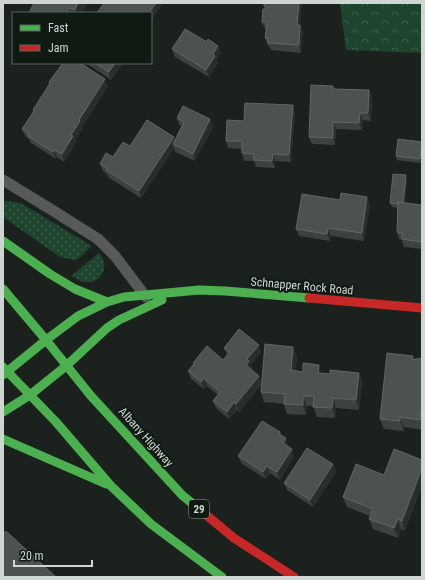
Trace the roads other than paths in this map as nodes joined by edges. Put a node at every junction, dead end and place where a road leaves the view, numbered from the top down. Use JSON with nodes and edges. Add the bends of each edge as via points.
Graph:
{"nodes":[{"id":1,"x":3,"y":180,"type":"edge"},
{"id":2,"x":3,"y":241,"type":"edge"},
{"id":3,"x":3,"y":289,"type":"edge"},
{"id":4,"x":147,"y":300,"type":"junction"},
{"id":5,"x":107,"y":302,"type":"junction"},
{"id":6,"x":422,"y":308,"type":"edge"},
{"id":7,"x":46,"y":340,"type":"junction"},
{"id":8,"x":66,"y":366,"type":"junction"},
{"id":9,"x":5,"y":371,"type":"edge"},
{"id":10,"x":30,"y":395,"type":"junction"},
{"id":11,"x":3,"y":412,"type":"edge"},
{"id":12,"x":3,"y":439,"type":"edge"},
{"id":13,"x":111,"y":486,"type":"junction"},
{"id":14,"x":222,"y":577,"type":"edge"},
{"id":15,"x":294,"y":577,"type":"edge"}],
"edges":[{"from":1,"to":4,"type":"lane","via":[[98,239],[115,256]]},
{"from":2,"to":5,"type":"main road","via":[[75,289]]},
{"from":3,"to":7,"type":"main road","name":"Albany Highway","number":"29"},
{"from":4,"to":5,"type":"main road","name":"Schnapper Rock Road","via":[[124,297]]},
{"from":4,"to":6,"type":"main road","name":"Schnapper Rock Road","via":[[199,290]]},
{"from":4,"to":8,"type":"main road","name":"Schnapper Rock Road","via":[[108,328]]},
{"from":5,"to":7,"type":"main road","name":"Schnapper Rock Road","via":[[78,316]]},
{"from":7,"to":8,"type":"main road","name":"Albany Highway","number":"29"},
{"from":7,"to":9,"type":"main road","name":"Schnapper Rock Road"},
{"from":8,"to":10,"type":"main road","name":"Schnapper Rock Road"},
{"from":8,"to":15,"type":"main road","name":"Albany Highway","number":"29","via":[[182,495],[234,538]]},
{"from":9,"to":10,"type":"main road"},
{"from":10,"to":11,"type":"main road","name":"Schnapper Rock Road"},
{"from":10,"to":13,"type":"main road"},
{"from":12,"to":13,"type":"main road"},
{"from":13,"to":14,"type":"main road","via":[[151,524]]}]}
